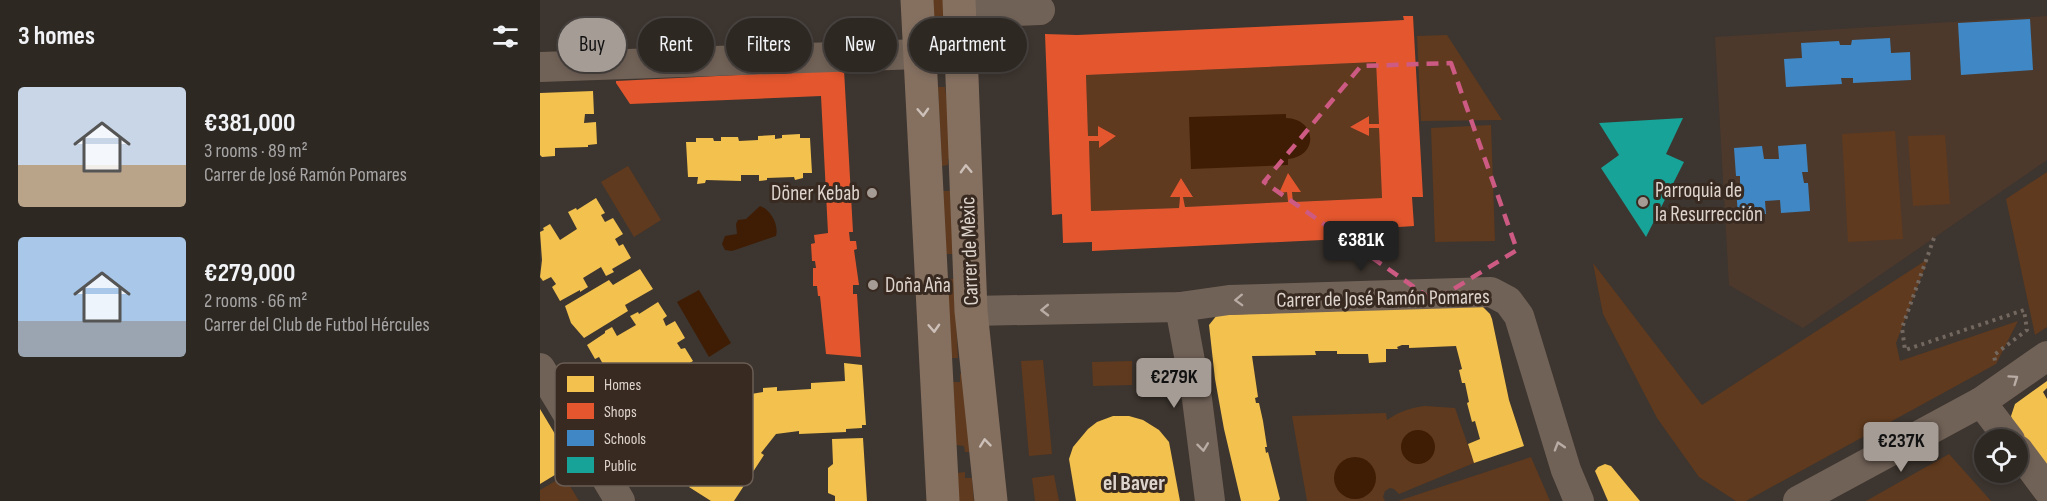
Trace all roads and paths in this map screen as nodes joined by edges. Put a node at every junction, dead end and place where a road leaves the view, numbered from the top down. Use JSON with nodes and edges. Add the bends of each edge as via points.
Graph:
{"nodes":[{"id":1,"x":917,"y":0,"type":"edge"},
{"id":2,"x":959,"y":7,"type":"edge"},
{"id":3,"x":1040,"y":10,"type":"dead end"},
{"id":4,"x":918,"y":18,"type":"edge"},
{"id":5,"x":909,"y":54,"type":"edge"},
{"id":6,"x":540,"y":67,"type":"edge"},
{"id":7,"x":921,"y":72,"type":"edge"},
{"id":8,"x":1934,"y":238,"type":"dead end"},
{"id":9,"x":1180,"y":307,"type":"junction"},
{"id":10,"x":971,"y":312,"type":"junction"},
{"id":11,"x":2047,"y":356,"type":"edge"},
{"id":12,"x":540,"y":368,"type":"edge"},
{"id":13,"x":555,"y":393,"type":"edge"},
{"id":14,"x":1991,"y":395,"type":"junction"},
{"id":15,"x":2005,"y":429,"type":"edge"},
{"id":16,"x":2028,"y":463,"type":"edge"},
{"id":17,"x":611,"y":486,"type":"edge"},
{"id":18,"x":2047,"y":489,"type":"edge"},
{"id":19,"x":620,"y":501,"type":"edge"},
{"id":20,"x":944,"y":501,"type":"edge"},
{"id":21,"x":991,"y":501,"type":"edge"},
{"id":22,"x":1210,"y":501,"type":"edge"},
{"id":23,"x":1579,"y":501,"type":"edge"},
{"id":24,"x":1798,"y":501,"type":"edge"}],
"edges":[{"from":1,"to":4,"type":"main road","name":"Carrer de Mèxic"},
{"from":2,"to":3,"type":"street"},
{"from":10,"to":2,"type":"main road","name":"Carrer de Mèxic","one_way":true},
{"from":5,"to":6,"type":"street"},
{"from":7,"to":20,"type":"main road","name":"Carrer de Mèxic","one_way":true},
{"from":8,"to":14,"type":"path","via":[[1902,328],[1905,350],[2024,310],[2027,330],[1994,355]]},
{"from":9,"to":10,"type":"street","name":"Carrer de José Ramón Pomares","one_way":true},
{"from":9,"to":22,"type":"street","one_way":true},
{"from":23,"to":9,"type":"street","name":"Carrer de José Ramón Pomares","one_way":true,"via":[[1566,471],[1519,316],[1508,301],[1491,292],[1229,300]]},
{"from":21,"to":10,"type":"main road","name":"Carrer de Mèxic","one_way":true},
{"from":14,"to":11,"type":"street","one_way":true},
{"from":12,"to":13,"type":"street"},
{"from":14,"to":15,"type":"street"},
{"from":14,"to":24,"type":"street"},
{"from":16,"to":18,"type":"street"},
{"from":17,"to":19,"type":"street"}]}
